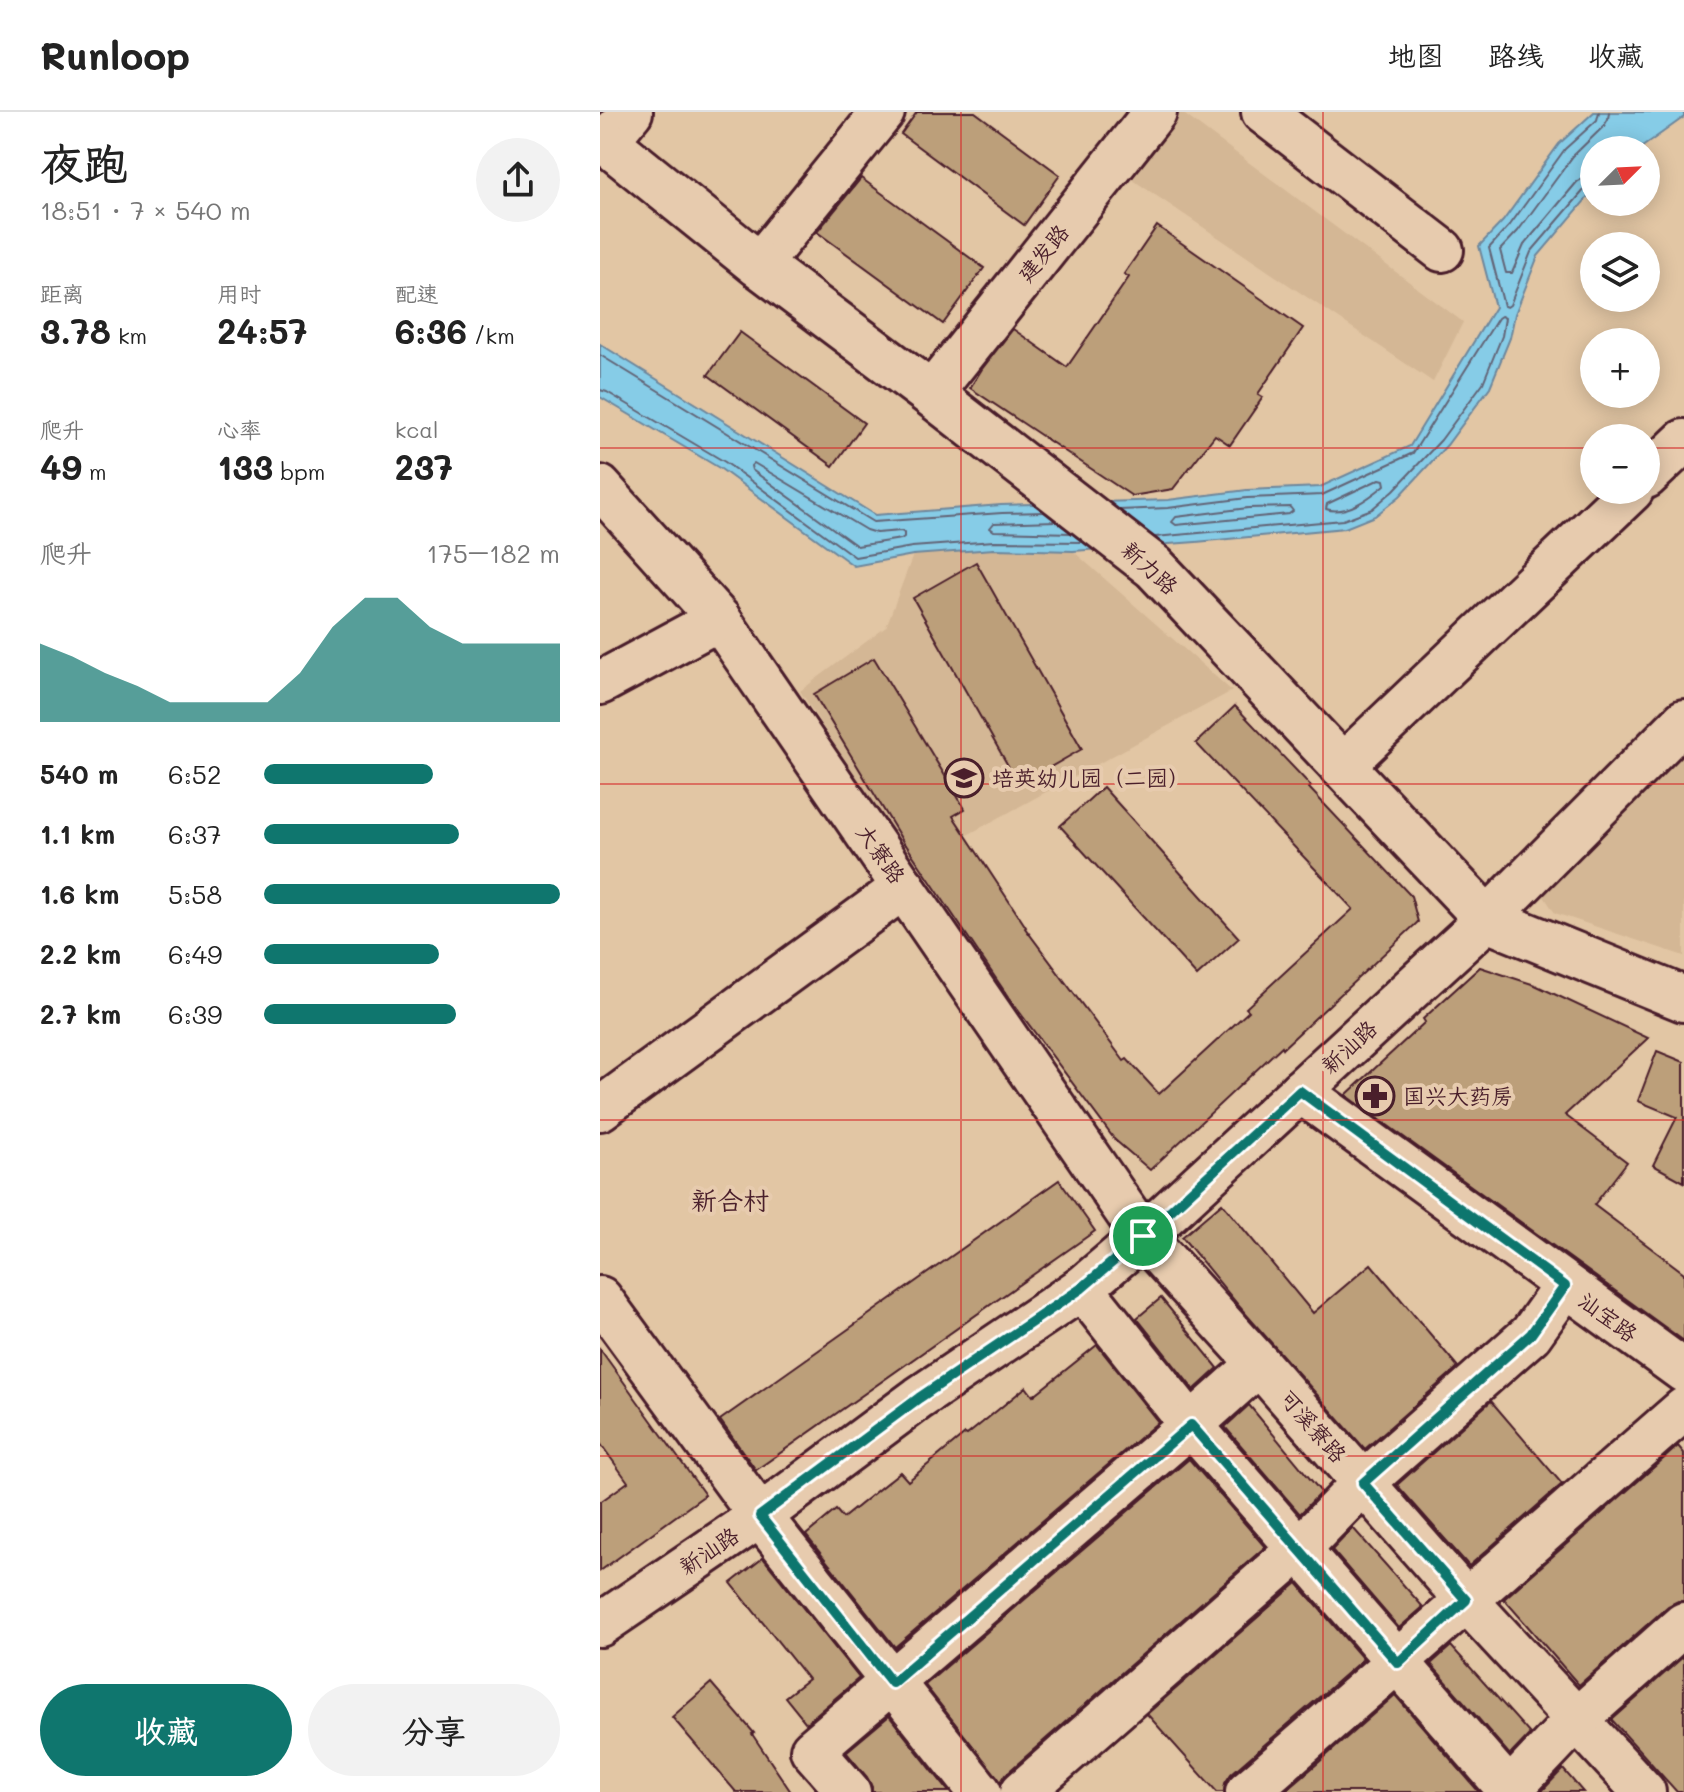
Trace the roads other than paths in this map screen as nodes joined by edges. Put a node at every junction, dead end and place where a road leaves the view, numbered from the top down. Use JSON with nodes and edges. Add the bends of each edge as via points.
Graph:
{"nodes":[{"id":1,"x":883,"y":112,"type":"edge"},
{"id":2,"x":1155,"y":112,"type":"edge"},
{"id":3,"x":1263,"y":112,"type":"edge"},
{"id":4,"x":609,"y":139,"type":"edge"},
{"id":5,"x":1442,"y":250,"type":"dead end"},
{"id":6,"x":759,"y":265,"type":"junction"},
{"id":7,"x":931,"y":394,"type":"junction"},
{"id":8,"x":1684,"y":441,"type":"edge"},
{"id":9,"x":1660,"y":464,"type":"edge"},
{"id":10,"x":1031,"y":485,"type":"junction"},
{"id":11,"x":600,"y":487,"type":"edge"},
{"id":12,"x":1617,"y":504,"type":"edge"},
{"id":13,"x":1137,"y":569,"type":"junction"},
{"id":14,"x":719,"y":619,"type":"junction"},
{"id":15,"x":600,"y":683,"type":"edge"},
{"id":16,"x":1684,"y":721,"type":"edge"},
{"id":17,"x":1341,"y":767,"type":"junction"},
{"id":18,"x":904,"y":887,"type":"junction"},
{"id":19,"x":1478,"y":927,"type":"junction"},
{"id":20,"x":1684,"y":999,"type":"edge"},
{"id":21,"x":1684,"y":1023,"type":"edge"},
{"id":22,"x":1300,"y":1091,"type":"junction"},
{"id":23,"x":600,"y":1109,"type":"edge"},
{"id":24,"x":1143,"y":1236,"type":"junction"},
{"id":25,"x":1565,"y":1286,"type":"junction"},
{"id":26,"x":1082,"y":1288,"type":"junction"},
{"id":27,"x":600,"y":1298,"type":"edge"},
{"id":28,"x":1259,"y":1364,"type":"junction"},
{"id":29,"x":1684,"y":1371,"type":"edge"},
{"id":30,"x":1684,"y":1409,"type":"edge"},
{"id":31,"x":1191,"y":1425,"type":"junction"},
{"id":32,"x":1363,"y":1483,"type":"junction"},
{"id":33,"x":760,"y":1516,"type":"junction"},
{"id":34,"x":1299,"y":1549,"type":"junction"},
{"id":35,"x":1466,"y":1600,"type":"junction"},
{"id":36,"x":1684,"y":1624,"type":"edge"},
{"id":37,"x":600,"y":1625,"type":"edge"},
{"id":38,"x":1398,"y":1663,"type":"junction"},
{"id":39,"x":892,"y":1683,"type":"junction"},
{"id":40,"x":1576,"y":1720,"type":"junction"},
{"id":41,"x":1509,"y":1791,"type":"edge"},
{"id":42,"x":849,"y":1792,"type":"edge"},
{"id":43,"x":980,"y":1792,"type":"edge"},
{"id":44,"x":1022,"y":1792,"type":"edge"},
{"id":45,"x":1247,"y":1792,"type":"edge"},
{"id":46,"x":1644,"y":1792,"type":"edge"}],
"edges":[{"from":1,"to":6,"type":"street"},
{"from":2,"to":7,"type":"street","name":"建发路"},
{"from":3,"to":5,"type":"street"},
{"from":4,"to":6,"type":"main road","name":"新力路"},
{"from":4,"to":10,"type":"main road","via":[[697,243]]},
{"from":6,"to":7,"type":"main road","name":"新力路"},
{"from":7,"to":10,"type":"main road","name":"新力路"},
{"from":8,"to":9,"type":"street"},
{"from":10,"to":13,"type":"main road","name":"新力路"},
{"from":11,"to":14,"type":"street","name":"大寮路"},
{"from":12,"to":17,"type":"street"},
{"from":13,"to":17,"type":"main road","name":"新力路"},
{"from":13,"to":19,"type":"main road"},
{"from":14,"to":15,"type":"street"},
{"from":14,"to":18,"type":"street","name":"大寮路"},
{"from":16,"to":19,"type":"street","name":"新汕路"},
{"from":17,"to":19,"type":"main road","name":"新力路"},
{"from":18,"to":23,"type":"street"},
{"from":18,"to":24,"type":"street","name":"大寮路"},
{"from":19,"to":20,"type":"main road","name":"新力路"},
{"from":19,"to":21,"type":"main road"},
{"from":19,"to":22,"type":"street","name":"新汕路"},
{"from":22,"to":24,"type":"street","name":"新汕路"},
{"from":22,"to":25,"type":"street","name":"汕宝路"},
{"from":24,"to":26,"type":"street","name":"新汕路"},
{"from":24,"to":28,"type":"street","name":"可溪寮路"},
{"from":25,"to":29,"type":"street","name":"汕宝路"},
{"from":25,"to":32,"type":"street","via":[[1531,1334]]},
{"from":26,"to":31,"type":"street"},
{"from":26,"to":33,"type":"street","name":"新汕路","via":[[919,1398]]},
{"from":27,"to":33,"type":"street"},
{"from":28,"to":31,"type":"street"},
{"from":28,"to":32,"type":"street","name":"可溪寮路"},
{"from":30,"to":35,"type":"street"},
{"from":31,"to":34,"type":"street"},
{"from":31,"to":39,"type":"street"},
{"from":32,"to":34,"type":"street"},
{"from":32,"to":35,"type":"street","name":"可溪寮路"},
{"from":33,"to":37,"type":"street","name":"新汕路"},
{"from":33,"to":39,"type":"street"},
{"from":34,"to":38,"type":"street"},
{"from":34,"to":44,"type":"street"},
{"from":35,"to":38,"type":"street"},
{"from":35,"to":40,"type":"street","name":"可溪寮路"},
{"from":36,"to":40,"type":"street"},
{"from":38,"to":41,"type":"street"},
{"from":38,"to":45,"type":"street"},
{"from":39,"to":42,"type":"street","via":[[812,1750]]},
{"from":39,"to":43,"type":"street"},
{"from":40,"to":41,"type":"street"},
{"from":40,"to":46,"type":"street","name":"可溪寮路"}]}
